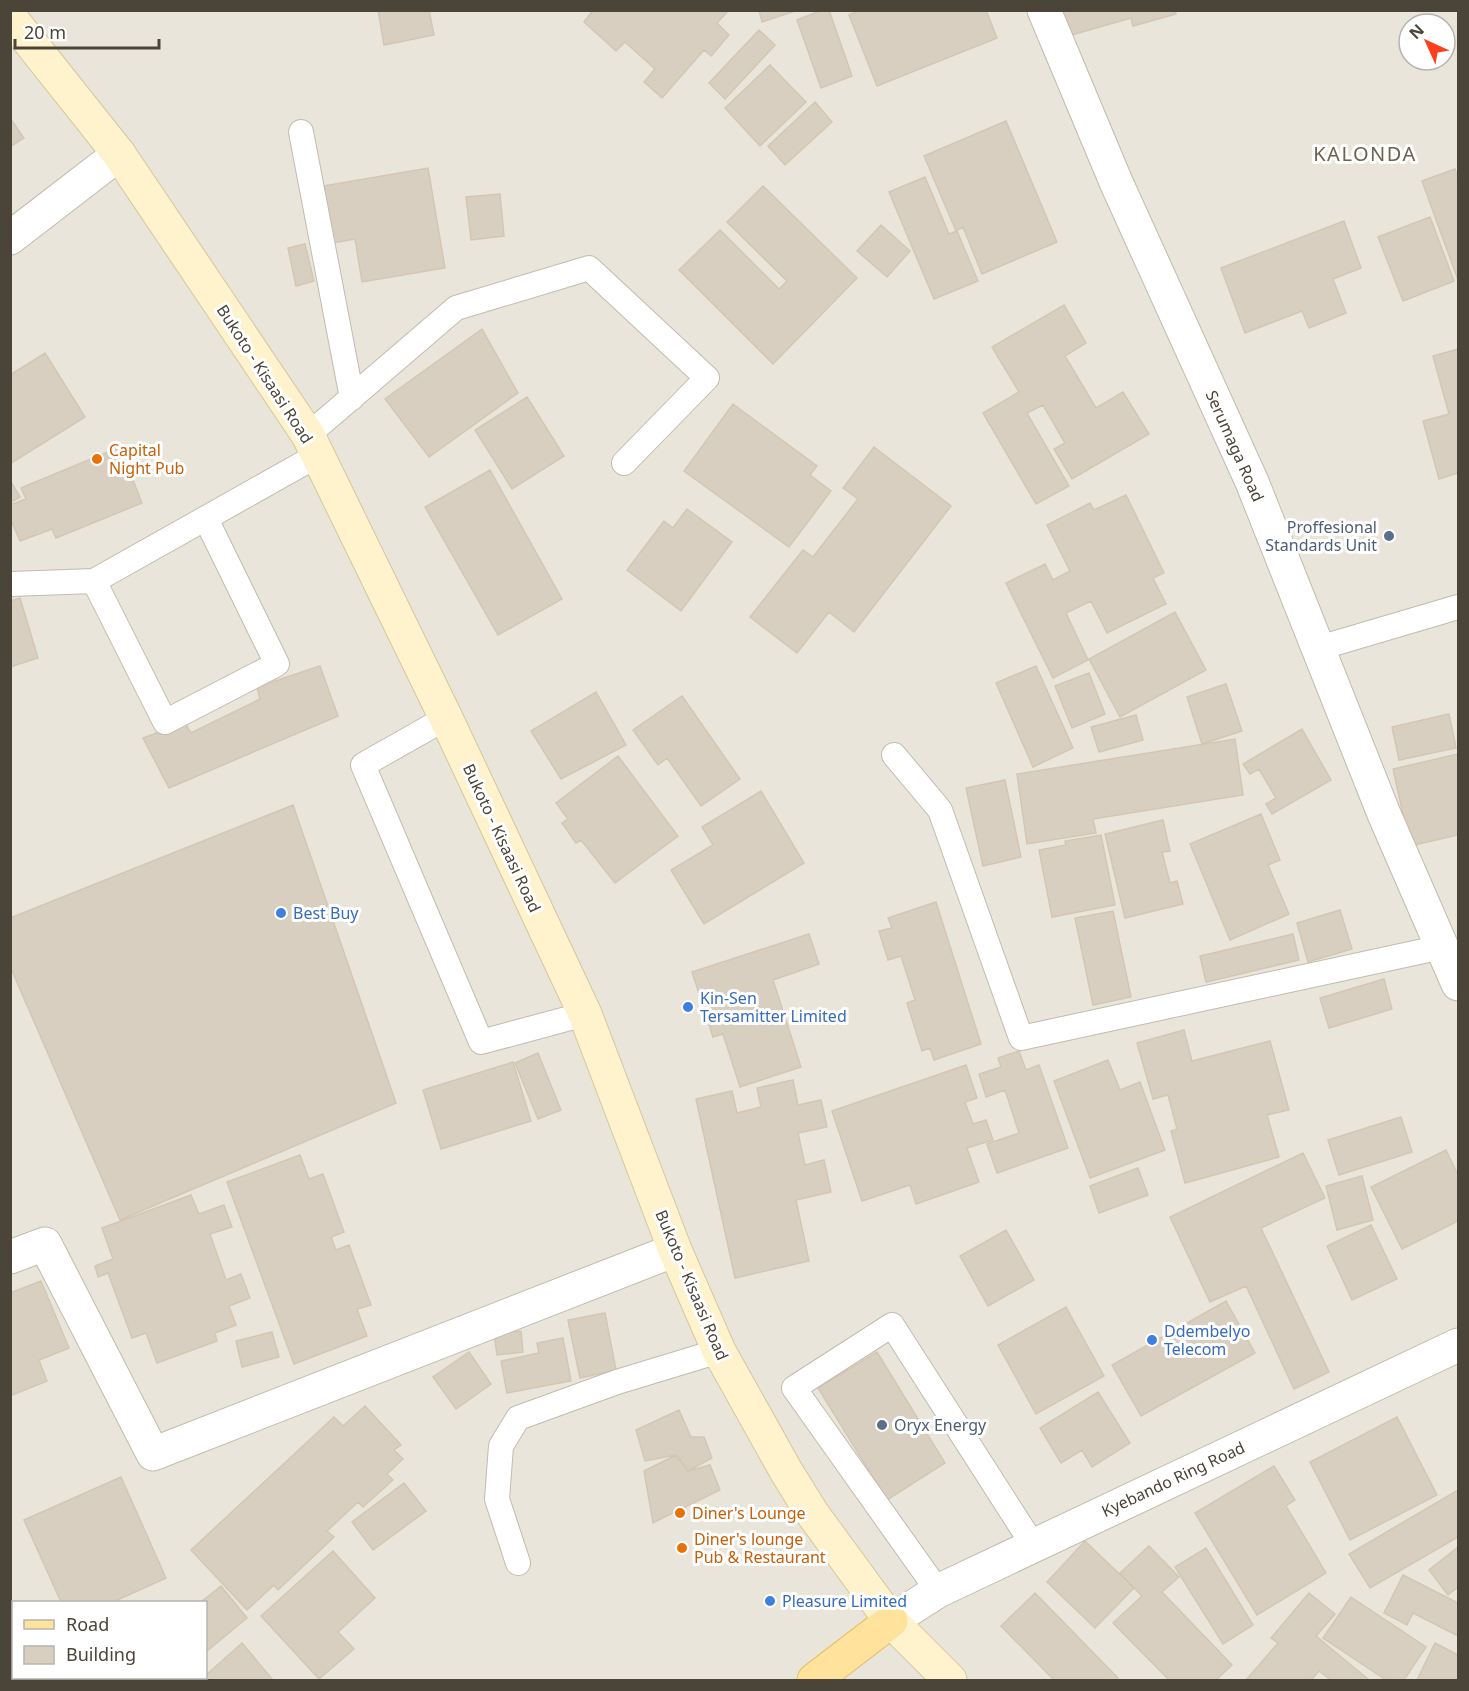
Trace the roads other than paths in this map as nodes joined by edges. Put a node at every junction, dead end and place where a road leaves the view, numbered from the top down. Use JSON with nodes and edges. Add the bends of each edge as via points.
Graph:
{"nodes":[{"id":1,"x":1044,"y":10,"type":"edge"},
{"id":2,"x":10,"y":17,"type":"edge"},
{"id":3,"x":301,"y":132,"type":"dead end"},
{"id":4,"x":119,"y":154,"type":"junction"},
{"id":5,"x":10,"y":238,"type":"edge"},
{"id":6,"x":352,"y":398,"type":"junction"},
{"id":7,"x":313,"y":445,"type":"junction"},
{"id":8,"x":624,"y":463,"type":"dead end"},
{"id":9,"x":206,"y":519,"type":"junction"},
{"id":10,"x":94,"y":581,"type":"junction"},
{"id":11,"x":10,"y":585,"type":"edge"},
{"id":12,"x":1458,"y":607,"type":"edge"},
{"id":13,"x":1319,"y":648,"type":"junction"},
{"id":14,"x":446,"y":718,"type":"junction"},
{"id":15,"x":894,"y":755,"type":"dead end"},
{"id":16,"x":1442,"y":947,"type":"junction"},
{"id":17,"x":1458,"y":984,"type":"edge"},
{"id":18,"x":585,"y":1014,"type":"junction"},
{"id":19,"x":675,"y":1250,"type":"junction"},
{"id":20,"x":10,"y":1257,"type":"edge"},
{"id":21,"x":1458,"y":1345,"type":"edge"},
{"id":22,"x":719,"y":1351,"type":"junction"},
{"id":23,"x":1033,"y":1545,"type":"junction"},
{"id":24,"x":518,"y":1563,"type":"dead end"},
{"id":25,"x":938,"y":1591,"type":"junction"},
{"id":26,"x":891,"y":1621,"type":"junction"},
{"id":27,"x":814,"y":1680,"type":"edge"},
{"id":28,"x":950,"y":1680,"type":"edge"}],
"edges":[{"from":1,"to":13,"type":"street","name":"Serumaga Road","via":[[1116,182],[1252,482]]},
{"from":2,"to":4,"type":"main road","name":"Bukoto - Kisaasi Road"},
{"from":3,"to":6,"type":"lane"},
{"from":4,"to":5,"type":"street"},
{"from":4,"to":7,"type":"main road","name":"Bukoto - Kisaasi Road"},
{"from":6,"to":7,"type":"lane"},
{"from":6,"to":8,"type":"lane","via":[[456,308],[589,268],[707,378]]},
{"from":7,"to":9,"type":"lane"},
{"from":7,"to":14,"type":"main road","name":"Bukoto - Kisaasi Road"},
{"from":9,"to":10,"type":"lane"},
{"from":9,"to":10,"type":"lane","via":[[277,664],[165,722]]},
{"from":10,"to":11,"type":"lane"},
{"from":12,"to":13,"type":"lane"},
{"from":13,"to":16,"type":"street","name":"Serumaga Road","via":[[1384,814]]},
{"from":14,"to":18,"type":"main road","name":"Bukoto - Kisaasi Road"},
{"from":14,"to":18,"type":"lane","via":[[363,765],[481,1042]]},
{"from":15,"to":16,"type":"lane","via":[[940,810],[1021,1038]]},
{"from":16,"to":17,"type":"street","name":"Serumaga Road"},
{"from":18,"to":19,"type":"main road","name":"Bukoto - Kisaasi Road"},
{"from":19,"to":20,"type":"street","via":[[153,1454],[45,1244]]},
{"from":19,"to":22,"type":"main road","name":"Bukoto - Kisaasi Road"},
{"from":21,"to":23,"type":"street","name":"Kyebando Ring Road"},
{"from":22,"to":24,"type":"lane","via":[[518,1418],[501,1446],[497,1499]]},
{"from":22,"to":26,"type":"main road","name":"Bukoto - Kisaasi Road","via":[[812,1513]]},
{"from":23,"to":25,"type":"street","name":"Kyebando Ring Road"},
{"from":23,"to":25,"type":"lane","via":[[892,1325],[794,1388]]},
{"from":25,"to":26,"type":"street","name":"Kyebando Ring Road"},
{"from":26,"to":27,"type":"main road"},
{"from":26,"to":28,"type":"main road","name":"Bukoto - Kisaasi Road"}]}
